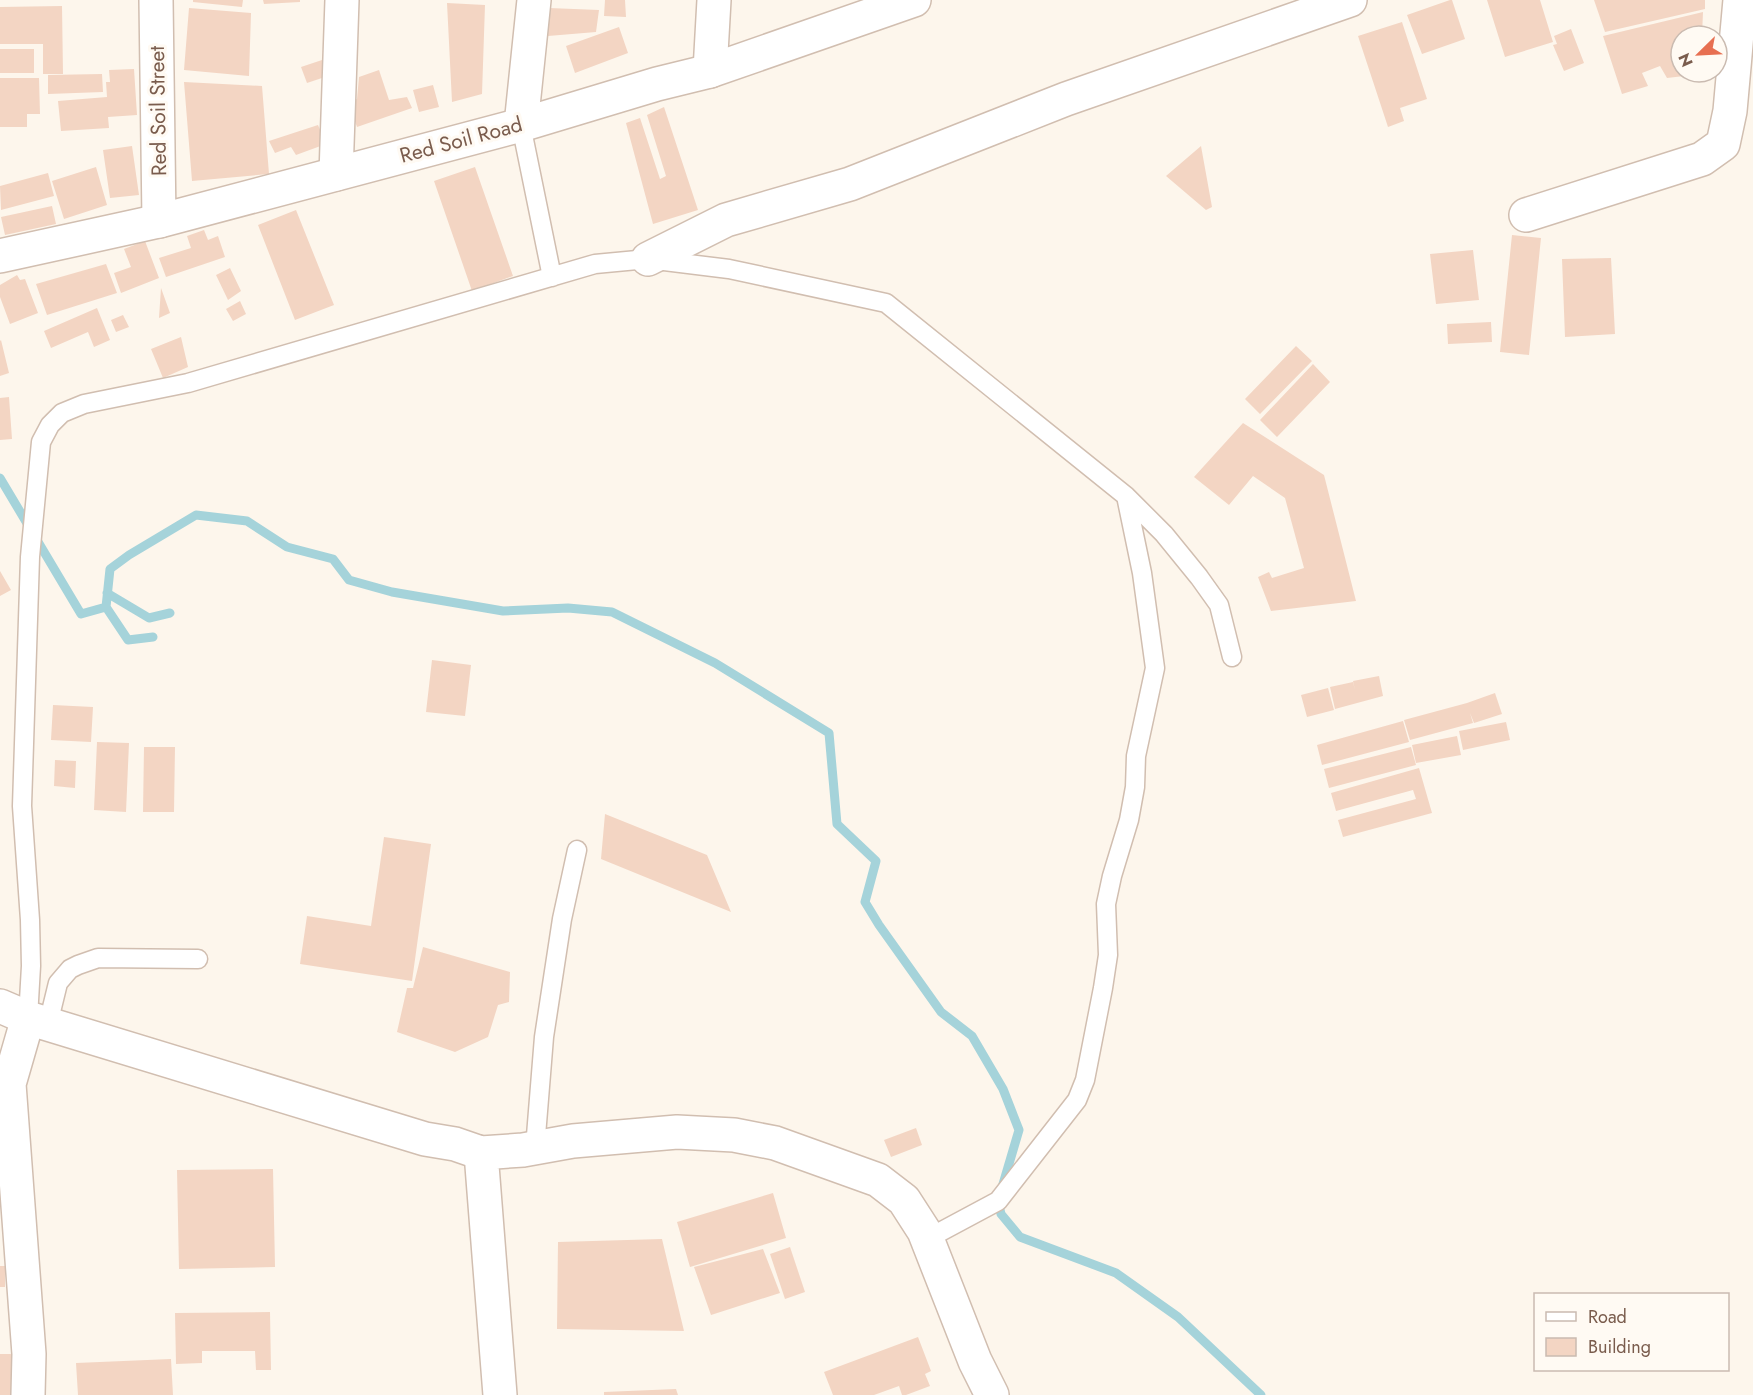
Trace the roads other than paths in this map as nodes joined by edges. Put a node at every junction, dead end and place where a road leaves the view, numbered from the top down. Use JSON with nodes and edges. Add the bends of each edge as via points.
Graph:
{"nodes":[{"id":1,"x":156,"y":0,"type":"edge"},
{"id":2,"x":342,"y":0,"type":"edge"},
{"id":3,"x":534,"y":0,"type":"edge"},
{"id":4,"x":714,"y":0,"type":"edge"},
{"id":5,"x":1350,"y":0,"type":"edge"},
{"id":6,"x":1740,"y":0,"type":"edge"},
{"id":7,"x":901,"y":2,"type":"edge"},
{"id":8,"x":710,"y":71,"type":"junction"},
{"id":9,"x":521,"y":125,"type":"junction"},
{"id":10,"x":336,"y":174,"type":"junction"},
{"id":11,"x":1526,"y":215,"type":"dead end"},
{"id":12,"x":159,"y":221,"type":"junction"},
{"id":13,"x":0,"y":256,"type":"edge"},
{"id":14,"x":648,"y":259,"type":"junction"},
{"id":15,"x":552,"y":277,"type":"junction"},
{"id":16,"x":1126,"y":496,"type":"junction"},
{"id":17,"x":1232,"y":657,"type":"dead end"},
{"id":18,"x":577,"y":850,"type":"dead end"},
{"id":19,"x":198,"y":959,"type":"dead end"},
{"id":20,"x":25,"y":1016,"type":"edge"},
{"id":21,"x":535,"y":1148,"type":"junction"},
{"id":22,"x":481,"y":1153,"type":"junction"},
{"id":23,"x":927,"y":1239,"type":"junction"},
{"id":24,"x":28,"y":1395,"type":"edge"},
{"id":25,"x":500,"y":1395,"type":"edge"},
{"id":26,"x":992,"y":1395,"type":"edge"}],
"edges":[{"from":1,"to":12,"type":"street","name":"Red Soil Street"},
{"from":2,"to":10,"type":"street"},
{"from":3,"to":9,"type":"street"},
{"from":4,"to":8,"type":"street"},
{"from":5,"to":14,"type":"street","via":[[1066,99],[850,184],[726,220]]},
{"from":6,"to":11,"type":"street","via":[[1730,111],[1723,144],[1702,159]]},
{"from":7,"to":8,"type":"street","name":"Red Soil Road"},
{"from":8,"to":9,"type":"street","name":"Red Soil Road"},
{"from":9,"to":10,"type":"street","name":"Red Soil Road"},
{"from":9,"to":15,"type":"lane"},
{"from":10,"to":12,"type":"street","name":"Red Soil Road"},
{"from":12,"to":13,"type":"street","name":"Red Soil Road"},
{"from":14,"to":15,"type":"lane","via":[[595,264]]},
{"from":14,"to":16,"type":"lane","via":[[729,269],[886,303]]},
{"from":15,"to":20,"type":"lane","via":[[188,383],[84,404],[62,413],[50,425],[41,442],[30,557],[22,806],[31,966]]},
{"from":16,"to":17,"type":"lane","via":[[1164,534],[1219,605]]},
{"from":16,"to":23,"type":"lane","via":[[1155,668],[1136,756],[1129,820],[1106,904],[1108,955],[1085,1080],[1077,1100],[998,1201]]},
{"from":18,"to":21,"type":"lane","via":[[544,1037]]},
{"from":19,"to":20,"type":"lane","via":[[98,958],[70,969]]},
{"from":20,"to":22,"type":"street"},
{"from":20,"to":24,"type":"street","via":[[9,1084],[29,1354]]},
{"from":21,"to":22,"type":"street"},
{"from":21,"to":23,"type":"street","via":[[676,1132],[776,1143],[878,1180],[904,1200]]},
{"from":22,"to":25,"type":"street"},
{"from":23,"to":26,"type":"street"}]}
